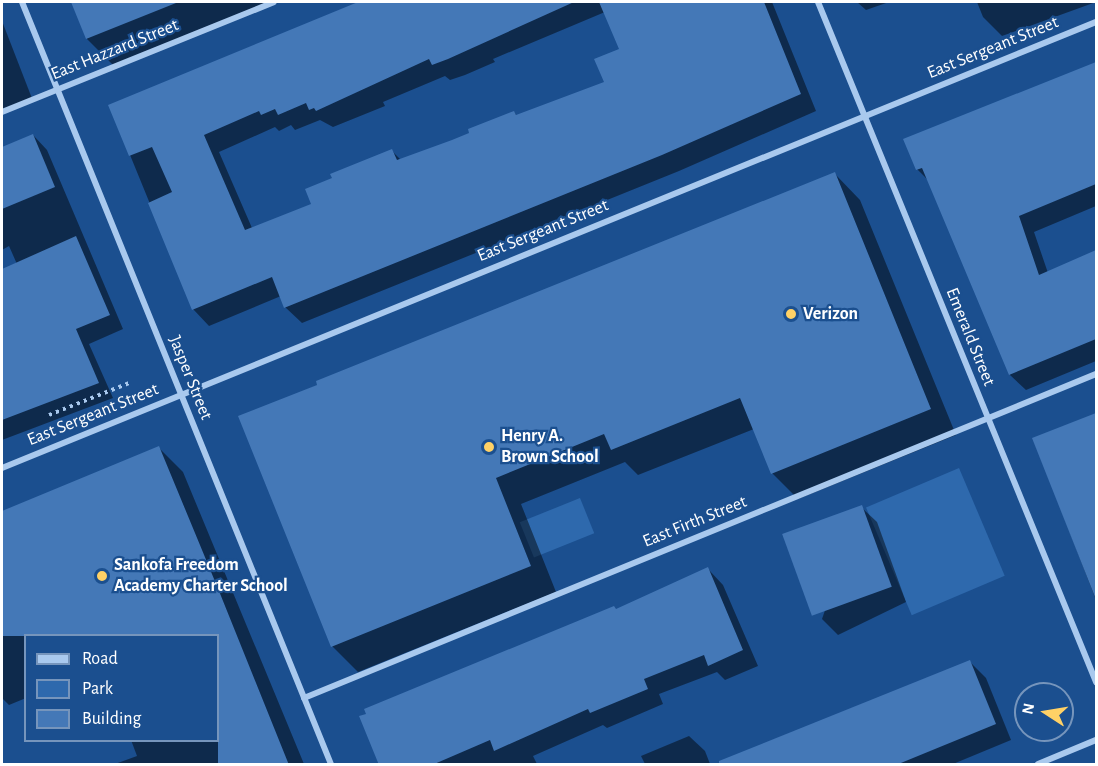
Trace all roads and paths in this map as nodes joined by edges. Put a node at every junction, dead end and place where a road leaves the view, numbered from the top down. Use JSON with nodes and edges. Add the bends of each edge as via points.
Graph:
{"nodes":[{"id":1,"x":22,"y":2,"type":"edge"},
{"id":2,"x":274,"y":2,"type":"edge"},
{"id":3,"x":818,"y":2,"type":"edge"},
{"id":4,"x":1096,"y":22,"type":"edge"},
{"id":5,"x":57,"y":89,"type":"junction"},
{"id":6,"x":2,"y":112,"type":"edge"},
{"id":7,"x":864,"y":117,"type":"junction"},
{"id":8,"x":1096,"y":374,"type":"edge"},
{"id":9,"x":129,"y":383,"type":"dead end"},
{"id":10,"x":180,"y":395,"type":"junction"},
{"id":11,"x":49,"y":415,"type":"dead end"},
{"id":12,"x":987,"y":419,"type":"junction"},
{"id":13,"x":2,"y":468,"type":"edge"},
{"id":14,"x":1096,"y":682,"type":"edge"},
{"id":15,"x":304,"y":699,"type":"junction"},
{"id":16,"x":1096,"y":740,"type":"edge"},
{"id":17,"x":331,"y":765,"type":"edge"},
{"id":18,"x":1038,"y":765,"type":"edge"}],
"edges":[{"from":1,"to":5,"type":"street","name":"Jasper Street"},
{"from":2,"to":5,"type":"street","name":"East Hazzard Street"},
{"from":3,"to":7,"type":"street","name":"Emerald Street"},
{"from":4,"to":7,"type":"street","name":"East Sergeant Street"},
{"from":5,"to":6,"type":"street","name":"East Hazzard Street"},
{"from":5,"to":10,"type":"street","name":"Jasper Street"},
{"from":7,"to":10,"type":"street","name":"East Sergeant Street"},
{"from":7,"to":12,"type":"street","name":"Emerald Street"},
{"from":8,"to":12,"type":"street","name":"East Firth Street"},
{"from":9,"to":11,"type":"path"},
{"from":10,"to":13,"type":"street","name":"East Sergeant Street"},
{"from":10,"to":15,"type":"street","name":"Jasper Street"},
{"from":12,"to":14,"type":"street","name":"Emerald Street"},
{"from":12,"to":15,"type":"street","name":"East Firth Street"},
{"from":15,"to":17,"type":"street","name":"Jasper Street"},
{"from":16,"to":18,"type":"street"}]}
